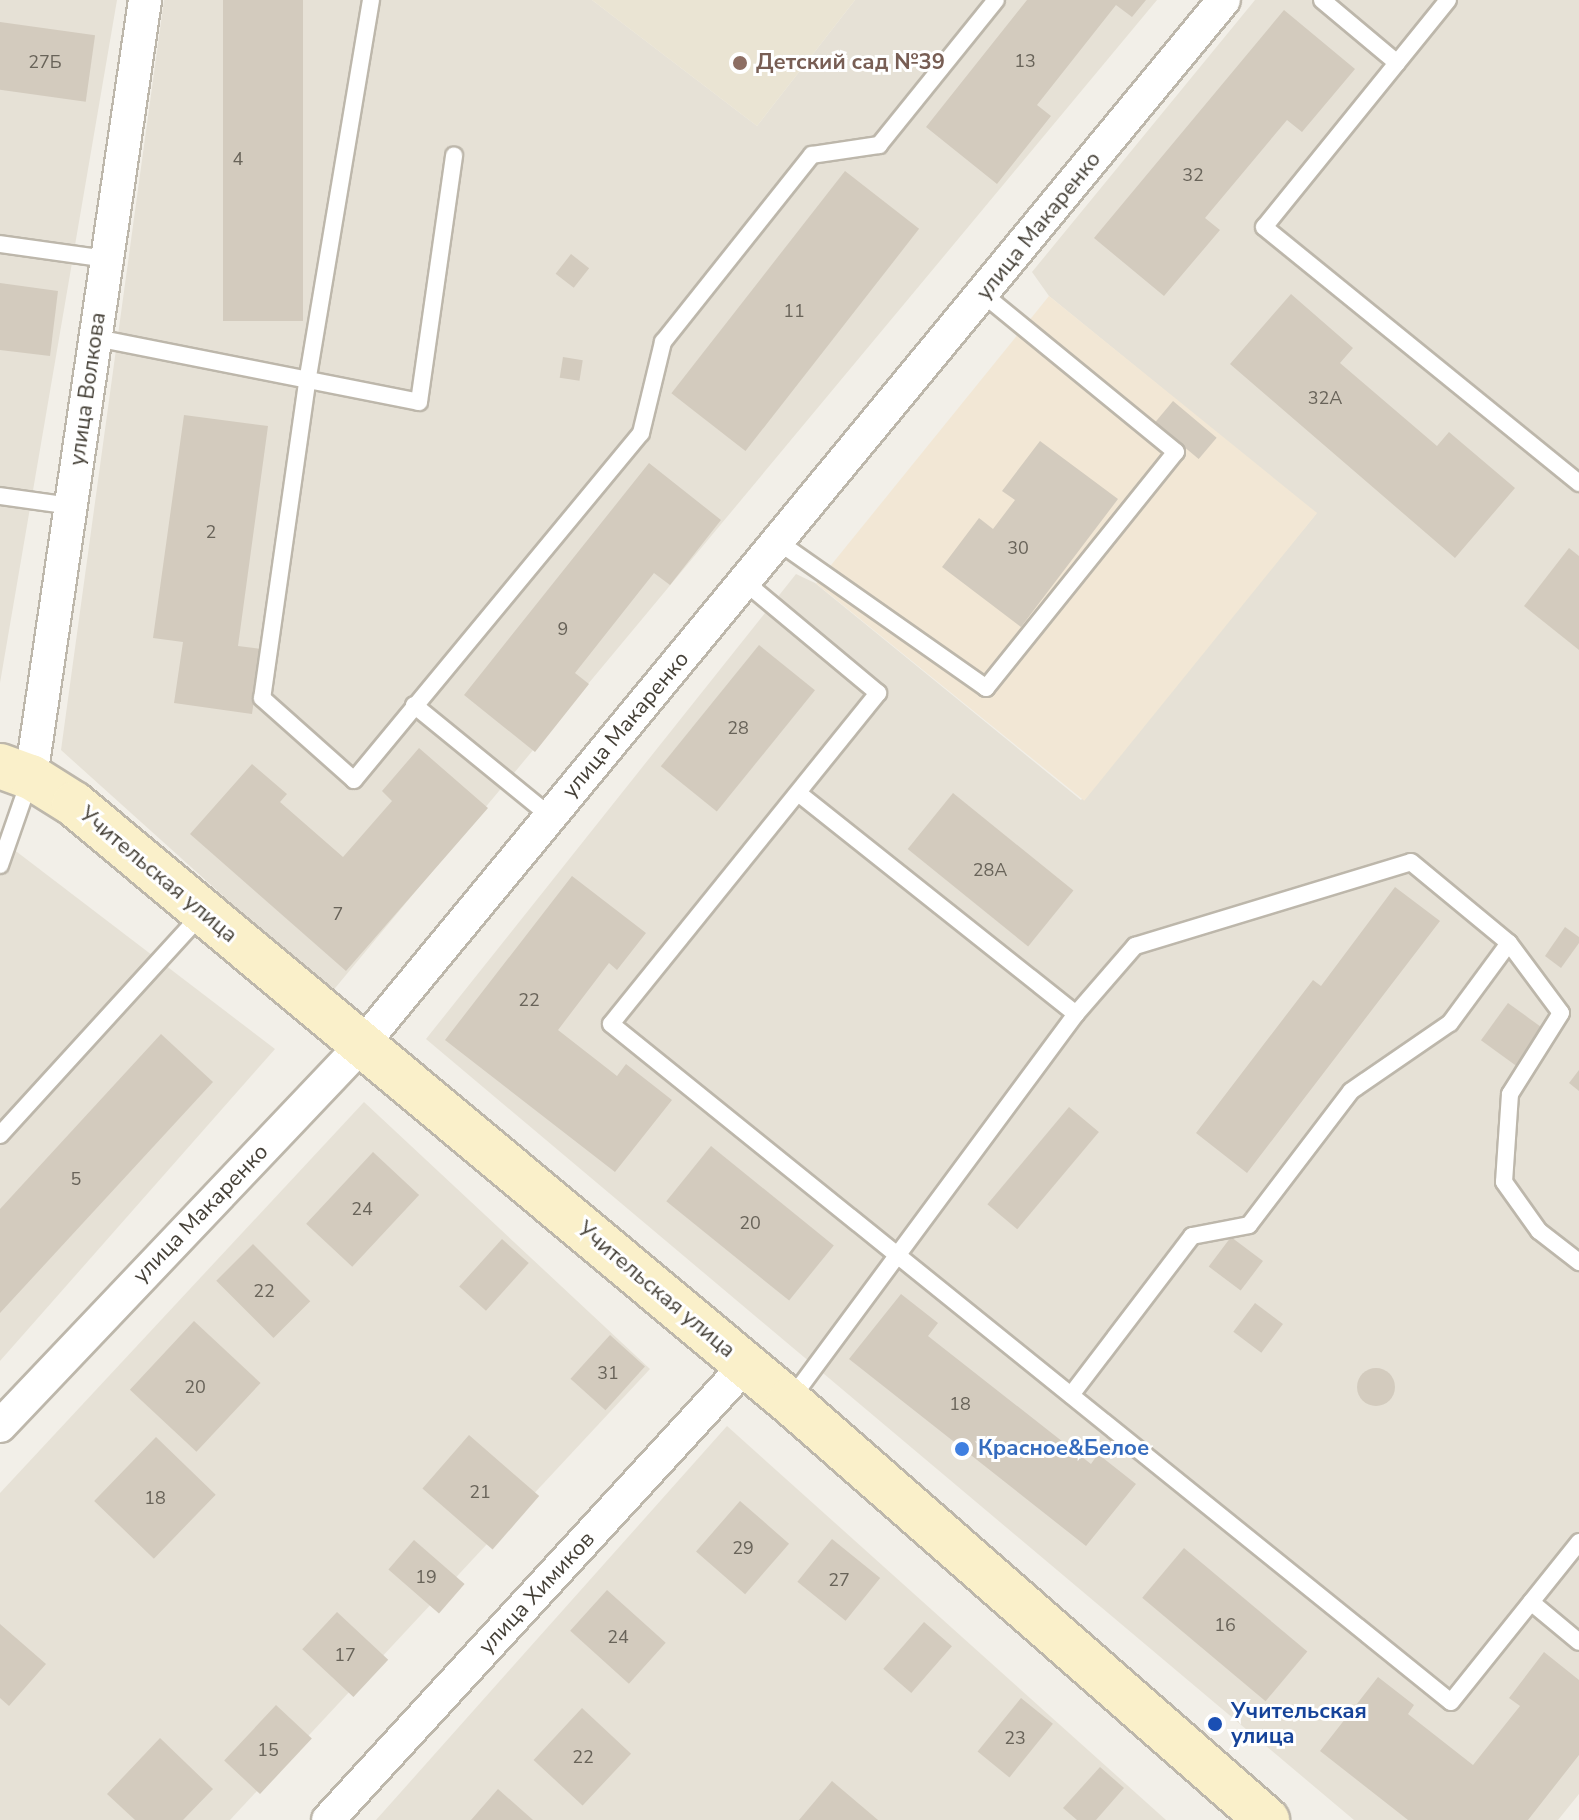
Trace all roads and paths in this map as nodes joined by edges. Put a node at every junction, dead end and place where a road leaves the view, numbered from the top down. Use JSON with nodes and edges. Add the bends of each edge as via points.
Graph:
{"nodes":[{"id":1,"x":139,"y":0,"type":"edge"},
{"id":2,"x":145,"y":0,"type":"edge"},
{"id":3,"x":371,"y":0,"type":"edge"},
{"id":4,"x":996,"y":0,"type":"edge"},
{"id":5,"x":1224,"y":0,"type":"edge"},
{"id":6,"x":1322,"y":0,"type":"edge"},
{"id":7,"x":1448,"y":0,"type":"edge"},
{"id":8,"x":1397,"y":63,"type":"junction"},
{"id":9,"x":454,"y":155,"type":"dead end"},
{"id":10,"x":0,"y":244,"type":"edge"},
{"id":11,"x":107,"y":259,"type":"junction"},
{"id":12,"x":983,"y":294,"type":"junction"},
{"id":13,"x":96,"y":338,"type":"junction"},
{"id":14,"x":307,"y":383,"type":"junction"},
{"id":15,"x":1579,"y":483,"type":"edge"},
{"id":16,"x":0,"y":496,"type":"edge"},
{"id":17,"x":71,"y":506,"type":"junction"},
{"id":18,"x":780,"y":543,"type":"junction"},
{"id":19,"x":746,"y":583,"type":"junction"},
{"id":20,"x":414,"y":705,"type":"junction"},
{"id":21,"x":15,"y":772,"type":"edge"},
{"id":22,"x":798,"y":793,"type":"junction"},
{"id":23,"x":549,"y":815,"type":"junction"},
{"id":24,"x":0,"y":865,"type":"edge"},
{"id":25,"x":203,"y":913,"type":"junction"},
{"id":26,"x":1509,"y":943,"type":"junction"},
{"id":27,"x":1076,"y":1014,"type":"junction"},
{"id":28,"x":361,"y":1046,"type":"junction"},
{"id":29,"x":0,"y":1135,"type":"edge"},
{"id":30,"x":894,"y":1257,"type":"junction"},
{"id":31,"x":1579,"y":1262,"type":"edge"},
{"id":32,"x":746,"y":1365,"type":"junction"},
{"id":33,"x":1071,"y":1395,"type":"junction"},
{"id":34,"x":789,"y":1401,"type":"junction"},
{"id":35,"x":0,"y":1426,"type":"edge"},
{"id":36,"x":1579,"y":1542,"type":"edge"},
{"id":37,"x":1531,"y":1602,"type":"junction"},
{"id":38,"x":1579,"y":1642,"type":"edge"},
{"id":39,"x":328,"y":1820,"type":"edge"},
{"id":40,"x":1267,"y":1820,"type":"edge"}],
"edges":[{"from":1,"to":2,"type":"lane"},
{"from":2,"to":11,"type":"street","name":"улица Волкова"},
{"from":3,"to":14,"type":"lane"},
{"from":4,"to":20,"type":"lane","via":[[879,145],[812,155],[663,342],[641,433]]},
{"from":5,"to":12,"type":"street","name":"улица Макаренко"},
{"from":6,"to":8,"type":"lane"},
{"from":7,"to":8,"type":"lane"},
{"from":8,"to":15,"type":"lane","via":[[1264,227]]},
{"from":9,"to":14,"type":"lane","via":[[419,402]]},
{"from":10,"to":11,"type":"lane"},
{"from":11,"to":13,"type":"street","name":"улица Волкова"},
{"from":12,"to":18,"type":"street","name":"улица Макаренко"},
{"from":12,"to":18,"type":"lane","via":[[1176,452],[1006,664],[986,688]]},
{"from":13,"to":14,"type":"lane"},
{"from":13,"to":17,"type":"street","name":"улица Волкова"},
{"from":14,"to":20,"type":"lane","via":[[262,698],[354,780]]},
{"from":16,"to":17,"type":"lane"},
{"from":17,"to":21,"type":"street","name":"улица Волкова"},
{"from":18,"to":19,"type":"street","name":"улица Макаренко"},
{"from":19,"to":22,"type":"lane","via":[[878,693]]},
{"from":19,"to":23,"type":"street","name":"улица Макаренко"},
{"from":20,"to":23,"type":"lane"},
{"from":21,"to":24,"type":"lane"},
{"from":21,"to":25,"type":"street","name":"Учительская улица","via":[[74,804]]},
{"from":22,"to":27,"type":"lane"},
{"from":22,"to":30,"type":"lane","via":[[611,1024]]},
{"from":23,"to":28,"type":"street","name":"улица Макаренко"},
{"from":25,"to":28,"type":"street","name":"Учительская улица"},
{"from":25,"to":29,"type":"lane"},
{"from":26,"to":27,"type":"lane","via":[[1411,862],[1135,946]]},
{"from":26,"to":31,"type":"lane","via":[[1561,1013],[1510,1094],[1504,1182],[1539,1231]]},
{"from":26,"to":33,"type":"lane","via":[[1450,1023],[1351,1091],[1249,1225],[1192,1236]]},
{"from":27,"to":30,"type":"lane"},
{"from":28,"to":32,"type":"street","name":"Учительская улица"},
{"from":28,"to":35,"type":"street","name":"улица Макаренко"},
{"from":30,"to":33,"type":"lane"},
{"from":30,"to":34,"type":"lane"},
{"from":32,"to":34,"type":"street","name":"Учительская улица"},
{"from":32,"to":39,"type":"street","name":"улица Химиков"},
{"from":33,"to":37,"type":"lane","via":[[1451,1702]]},
{"from":34,"to":40,"type":"street","name":"Учительская улица"},
{"from":36,"to":37,"type":"lane"},
{"from":37,"to":38,"type":"lane"}]}
